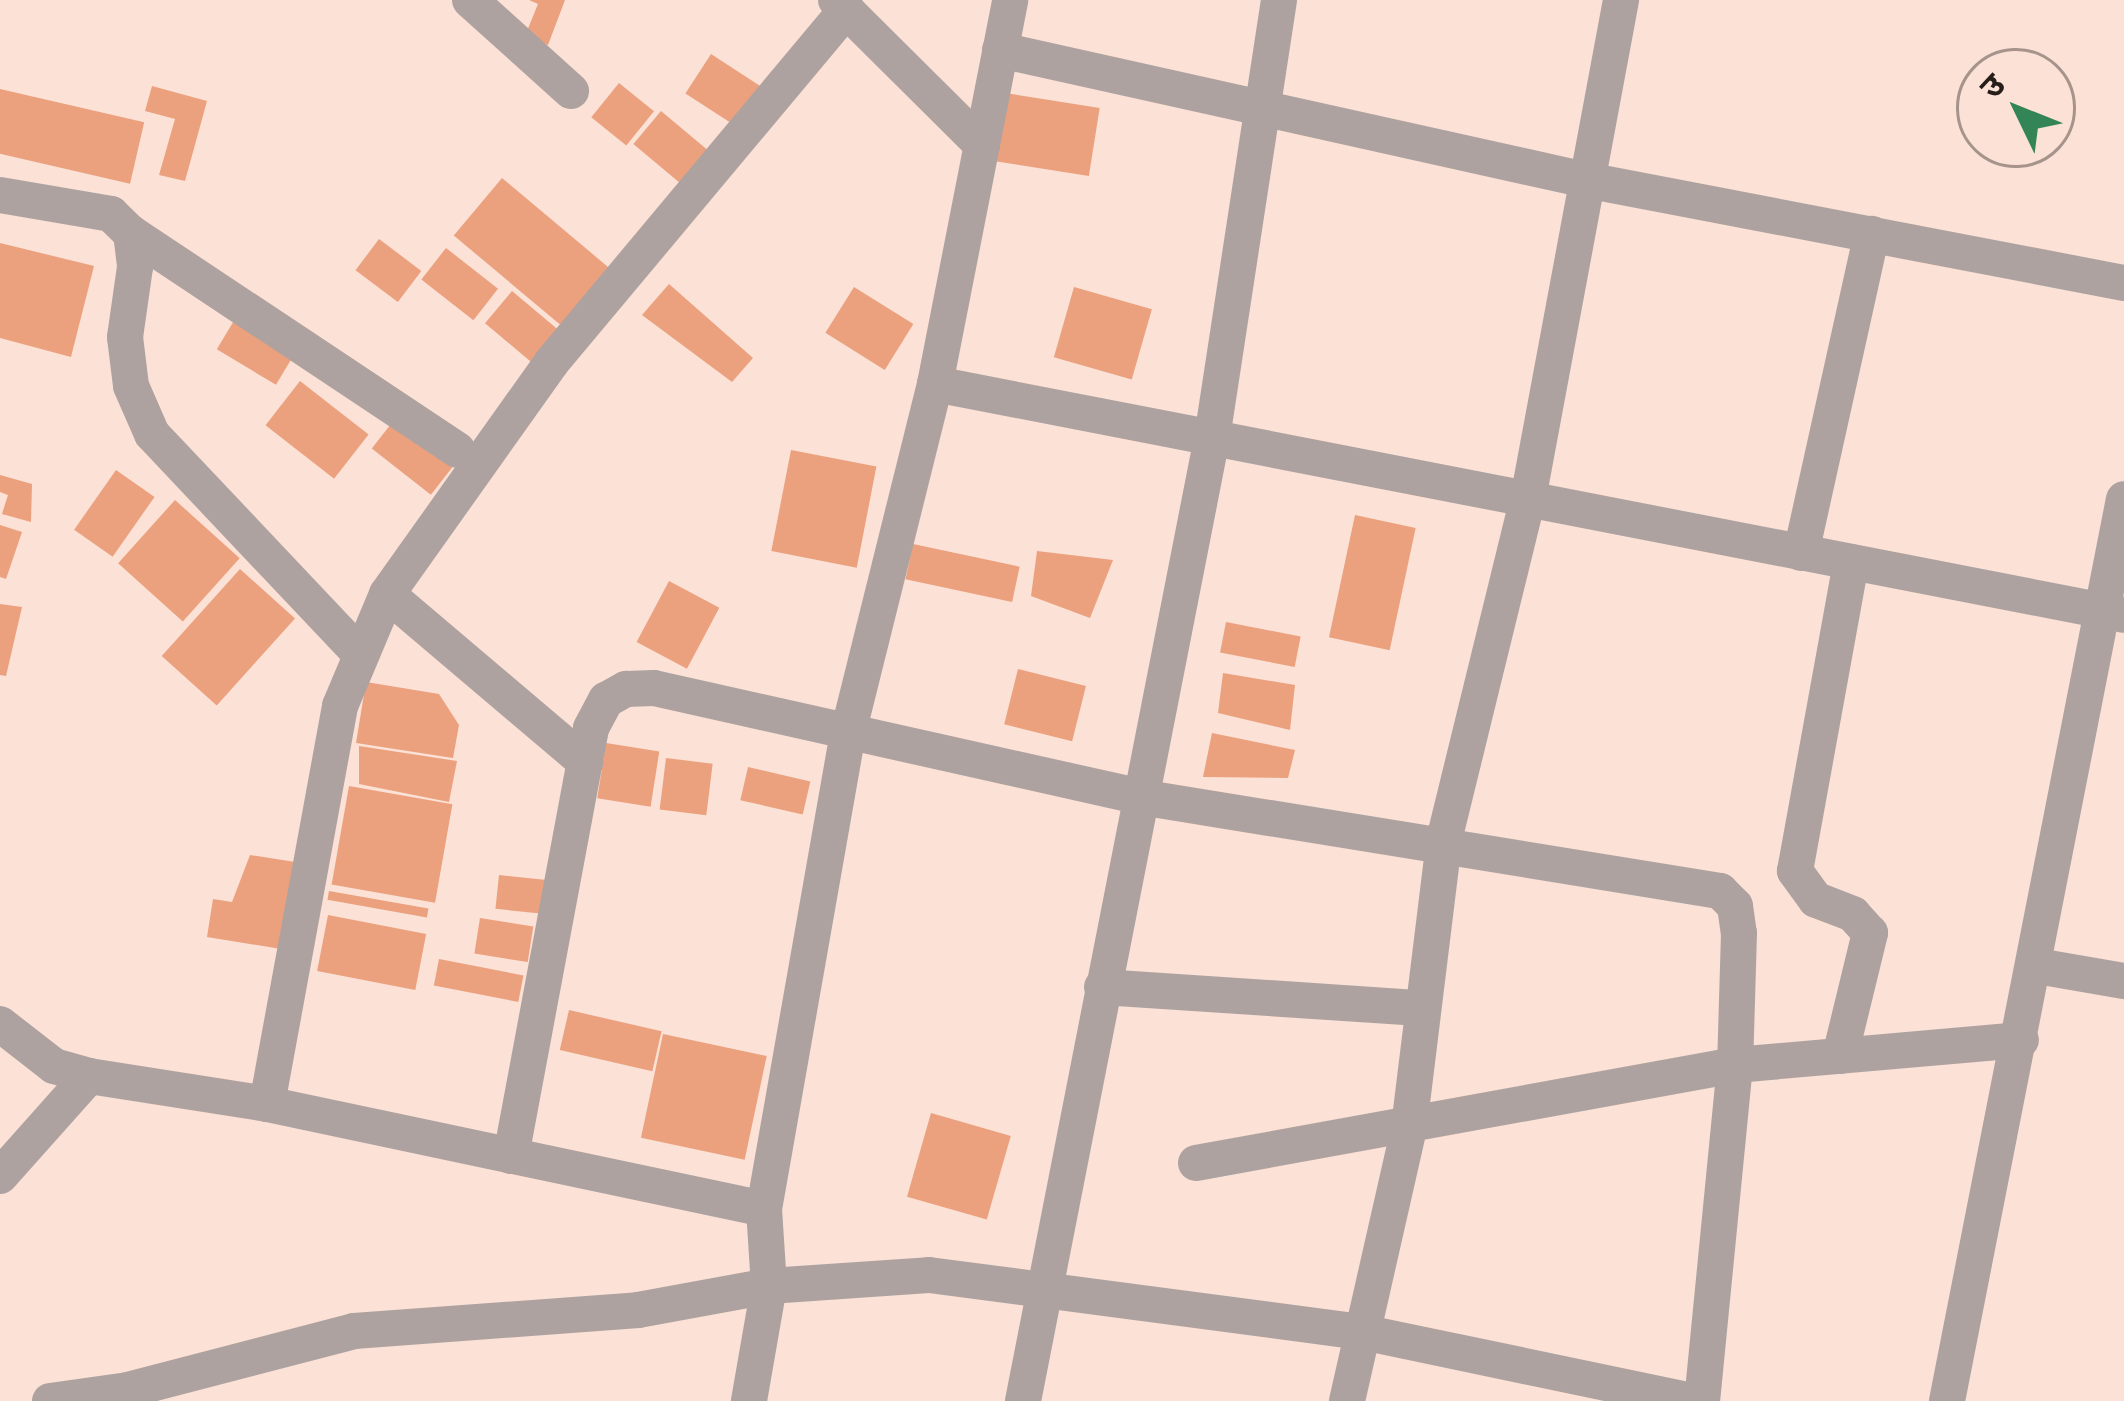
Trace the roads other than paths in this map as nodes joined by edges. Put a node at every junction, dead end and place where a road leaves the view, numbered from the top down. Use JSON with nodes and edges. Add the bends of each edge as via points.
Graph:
{"nodes":[{"id":1,"x":470,"y":0,"type":"edge"},
{"id":2,"x":1010,"y":0,"type":"edge"},
{"id":3,"x":1280,"y":0,"type":"edge"},
{"id":4,"x":1621,"y":0,"type":"edge"},
{"id":5,"x":841,"y":5,"type":"edge"},
{"id":6,"x":1000,"y":50,"type":"junction"},
{"id":7,"x":571,"y":92,"type":"dead end"},
{"id":8,"x":1260,"y":112,"type":"junction"},
{"id":9,"x":982,"y":145,"type":"junction"},
{"id":10,"x":1586,"y":180,"type":"junction"},
{"id":11,"x":0,"y":194,"type":"edge"},
{"id":12,"x":131,"y":233,"type":"junction"},
{"id":13,"x":1872,"y":235,"type":"junction"},
{"id":14,"x":2124,"y":283,"type":"edge"},
{"id":15,"x":935,"y":384,"type":"junction"},
{"id":16,"x":1212,"y":438,"type":"junction"},
{"id":17,"x":458,"y":450,"type":"dead end"},
{"id":18,"x":1528,"y":499,"type":"junction"},
{"id":19,"x":2124,"y":499,"type":"edge"},
{"id":20,"x":1801,"y":553,"type":"junction"},
{"id":21,"x":1851,"y":562,"type":"junction"},
{"id":22,"x":387,"y":594,"type":"junction"},
{"id":23,"x":2112,"y":613,"type":"edge"},
{"id":24,"x":357,"y":651,"type":"junction"},
{"id":25,"x":849,"y":729,"type":"junction"},
{"id":26,"x":585,"y":762,"type":"junction"},
{"id":27,"x":1140,"y":796,"type":"junction"},
{"id":28,"x":1444,"y":840,"type":"junction"},
{"id":29,"x":2037,"y":966,"type":"junction"},
{"id":30,"x":2124,"y":981,"type":"edge"},
{"id":31,"x":1102,"y":987,"type":"junction"},
{"id":32,"x":1420,"y":1009,"type":"junction"},
{"id":33,"x":0,"y":1024,"type":"edge"},
{"id":34,"x":2021,"y":1040,"type":"junction"},
{"id":35,"x":1840,"y":1056,"type":"junction"},
{"id":36,"x":1735,"y":1065,"type":"junction"},
{"id":37,"x":89,"y":1076,"type":"junction"},
{"id":38,"x":267,"y":1104,"type":"junction"},
{"id":39,"x":1409,"y":1127,"type":"junction"},
{"id":40,"x":511,"y":1156,"type":"junction"},
{"id":41,"x":1196,"y":1162,"type":"dead end"},
{"id":42,"x":0,"y":1176,"type":"edge"},
{"id":43,"x":764,"y":1209,"type":"junction"},
{"id":44,"x":769,"y":1286,"type":"junction"},
{"id":45,"x":1043,"y":1287,"type":"junction"},
{"id":46,"x":1362,"y":1332,"type":"junction"},
{"id":47,"x":1642,"y":1395,"type":"edge"},
{"id":48,"x":141,"y":1396,"type":"edge"},
{"id":49,"x":50,"y":1401,"type":"edge"},
{"id":50,"x":749,"y":1401,"type":"edge"},
{"id":51,"x":1023,"y":1401,"type":"edge"},
{"id":52,"x":1347,"y":1401,"type":"edge"},
{"id":53,"x":1697,"y":1401,"type":"edge"},
{"id":54,"x":1947,"y":1401,"type":"edge"}],
"edges":[{"from":1,"to":7,"type":"street"},
{"from":2,"to":6,"type":"street"},
{"from":3,"to":8,"type":"street"},
{"from":4,"to":10,"type":"street"},
{"from":5,"to":9,"type":"street"},
{"from":5,"to":22,"type":"street","via":[[550,363]]},
{"from":6,"to":8,"type":"street"},
{"from":6,"to":9,"type":"street"},
{"from":8,"to":10,"type":"street"},
{"from":8,"to":16,"type":"street"},
{"from":9,"to":15,"type":"street"},
{"from":10,"to":13,"type":"street"},
{"from":10,"to":18,"type":"street"},
{"from":11,"to":12,"type":"street","via":[[111,214]]},
{"from":12,"to":17,"type":"street"},
{"from":12,"to":24,"type":"street","via":[[135,267],[124,337],[131,386],[152,434]]},
{"from":13,"to":14,"type":"street"},
{"from":13,"to":20,"type":"street"},
{"from":15,"to":16,"type":"street"},
{"from":15,"to":25,"type":"street"},
{"from":16,"to":18,"type":"street"},
{"from":16,"to":27,"type":"street"},
{"from":18,"to":20,"type":"street"},
{"from":18,"to":28,"type":"street"},
{"from":19,"to":23,"type":"street"},
{"from":20,"to":21,"type":"street"},
{"from":21,"to":23,"type":"street"},
{"from":21,"to":35,"type":"street","via":[[1795,871],[1800,886],[1853,914],[1870,933]]},
{"from":22,"to":24,"type":"street"},
{"from":22,"to":26,"type":"street"},
{"from":23,"to":29,"type":"street"},
{"from":24,"to":38,"type":"street"},
{"from":25,"to":26,"type":"street","via":[[626,689],[606,700]]},
{"from":25,"to":27,"type":"street"},
{"from":25,"to":43,"type":"street"},
{"from":26,"to":40,"type":"street"},
{"from":27,"to":28,"type":"street"},
{"from":27,"to":31,"type":"street"},
{"from":28,"to":32,"type":"street"},
{"from":28,"to":36,"type":"street","via":[[1720,891],[1735,906],[1739,933]]},
{"from":29,"to":30,"type":"street"},
{"from":29,"to":34,"type":"street"},
{"from":31,"to":32,"type":"street"},
{"from":31,"to":45,"type":"street"},
{"from":32,"to":39,"type":"street"},
{"from":33,"to":37,"type":"street","via":[[54,1066]]},
{"from":34,"to":35,"type":"street"},
{"from":34,"to":54,"type":"street"},
{"from":35,"to":36,"type":"street"},
{"from":36,"to":39,"type":"street"},
{"from":36,"to":53,"type":"street"},
{"from":37,"to":38,"type":"street"},
{"from":37,"to":42,"type":"street"},
{"from":38,"to":40,"type":"street"},
{"from":39,"to":41,"type":"street"},
{"from":39,"to":46,"type":"street"},
{"from":40,"to":43,"type":"street"},
{"from":43,"to":44,"type":"street"},
{"from":44,"to":45,"type":"street","via":[[929,1275]]},
{"from":44,"to":48,"type":"street","via":[[638,1310],[354,1331]]},
{"from":44,"to":50,"type":"street"},
{"from":45,"to":46,"type":"street"},
{"from":45,"to":51,"type":"street"},
{"from":46,"to":47,"type":"street"},
{"from":46,"to":52,"type":"street"},
{"from":47,"to":53,"type":"street"},
{"from":48,"to":49,"type":"street"}]}
